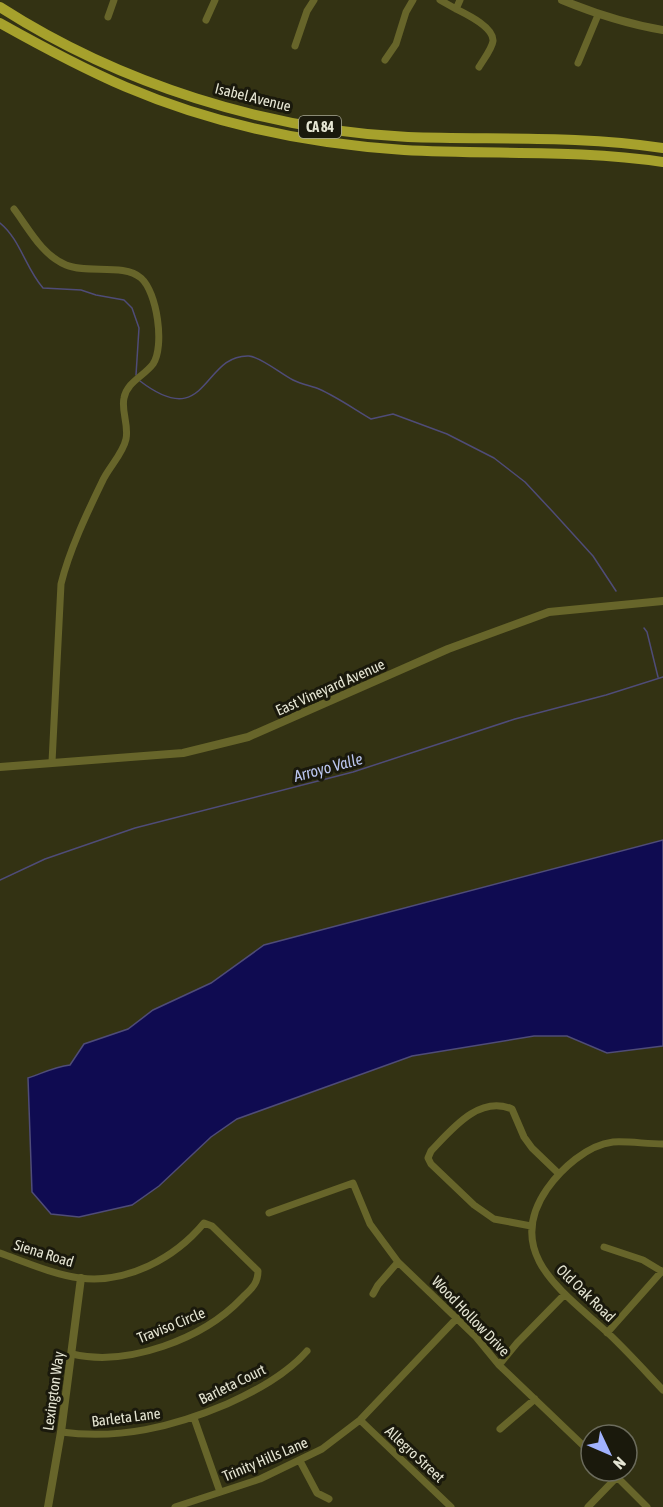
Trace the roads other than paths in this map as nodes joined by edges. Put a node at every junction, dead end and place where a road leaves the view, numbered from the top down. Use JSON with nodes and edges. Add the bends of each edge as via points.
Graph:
{"nodes":[{"id":1,"x":114,"y":0,"type":"edge"},
{"id":2,"x":215,"y":0,"type":"edge"},
{"id":3,"x":314,"y":0,"type":"edge"},
{"id":4,"x":412,"y":0,"type":"edge"},
{"id":5,"x":440,"y":0,"type":"edge"},
{"id":6,"x":460,"y":0,"type":"edge"},
{"id":7,"x":562,"y":0,"type":"edge"},
{"id":8,"x":0,"y":7,"type":"edge"},
{"id":9,"x":456,"y":9,"type":"junction"},
{"id":10,"x":598,"y":15,"type":"junction"},
{"id":11,"x":108,"y":17,"type":"dead end"},
{"id":12,"x":206,"y":20,"type":"dead end"},
{"id":13,"x":0,"y":23,"type":"edge"},
{"id":14,"x":663,"y":30,"type":"edge"},
{"id":15,"x":295,"y":46,"type":"dead end"},
{"id":16,"x":385,"y":60,"type":"dead end"},
{"id":17,"x":578,"y":63,"type":"dead end"},
{"id":18,"x":479,"y":67,"type":"dead end"},
{"id":19,"x":663,"y":148,"type":"edge"},
{"id":20,"x":663,"y":162,"type":"edge"},
{"id":21,"x":14,"y":209,"type":"dead end"},
{"id":22,"x":663,"y":601,"type":"edge"},
{"id":23,"x":52,"y":762,"type":"junction"},
{"id":24,"x":0,"y":767,"type":"edge"},
{"id":25,"x":663,"y":1144,"type":"edge"},
{"id":26,"x":558,"y":1173,"type":"junction"},
{"id":27,"x":269,"y":1214,"type":"dead end"},
{"id":28,"x":531,"y":1226,"type":"junction"},
{"id":29,"x":604,"y":1248,"type":"dead end"},
{"id":30,"x":0,"y":1253,"type":"edge"},
{"id":31,"x":398,"y":1262,"type":"junction"},
{"id":32,"x":663,"y":1271,"type":"edge"},
{"id":33,"x":81,"y":1278,"type":"junction"},
{"id":34,"x":373,"y":1294,"type":"dead end"},
{"id":35,"x":565,"y":1294,"type":"junction"},
{"id":36,"x":457,"y":1318,"type":"junction"},
{"id":37,"x":607,"y":1332,"type":"junction"},
{"id":38,"x":307,"y":1351,"type":"dead end"},
{"id":39,"x":72,"y":1354,"type":"junction"},
{"id":40,"x":499,"y":1365,"type":"junction"},
{"id":41,"x":663,"y":1390,"type":"edge"},
{"id":42,"x":535,"y":1399,"type":"junction"},
{"id":43,"x":195,"y":1418,"type":"junction"},
{"id":44,"x":360,"y":1420,"type":"junction"},
{"id":45,"x":500,"y":1429,"type":"dead end"},
{"id":46,"x":61,"y":1432,"type":"junction"},
{"id":47,"x":579,"y":1441,"type":"edge"},
{"id":48,"x":300,"y":1461,"type":"junction"},
{"id":49,"x":611,"y":1483,"type":"edge"},
{"id":50,"x":623,"y":1483,"type":"edge"},
{"id":51,"x":220,"y":1492,"type":"junction"},
{"id":52,"x":329,"y":1499,"type":"dead end"},
{"id":53,"x":48,"y":1507,"type":"edge"},
{"id":54,"x":175,"y":1507,"type":"edge"},
{"id":55,"x":451,"y":1507,"type":"edge"},
{"id":56,"x":588,"y":1507,"type":"edge"},
{"id":57,"x":647,"y":1507,"type":"edge"}],
"edges":[{"from":1,"to":11,"type":"street"},
{"from":2,"to":12,"type":"street"},
{"from":3,"to":15,"type":"street"},
{"from":4,"to":16,"type":"street","via":[[396,44]]},
{"from":5,"to":9,"type":"street"},
{"from":6,"to":9,"type":"street"},
{"from":7,"to":10,"type":"street"},
{"from":8,"to":19,"type":"highway","name":"Isabel Avenue","number":"CA 84","via":[[68,46],[133,75],[204,101],[287,122],[408,137]]},
{"from":9,"to":18,"type":"street","via":[[480,23],[492,36],[493,42]]},
{"from":10,"to":14,"type":"street"},
{"from":10,"to":17,"type":"street"},
{"from":13,"to":20,"type":"highway","name":"Isabel Avenue","number":"CA 84","via":[[62,58],[128,88],[200,114],[276,133],[384,148]]},
{"from":21,"to":23,"type":"street","via":[[56,260],[68,266],[125,271],[143,279],[151,294],[160,334],[158,355],[126,391],[126,439],[102,481],[65,568]]},
{"from":22,"to":23,"type":"street","name":"East Vineyard Avenue","via":[[549,612],[448,650],[248,737],[183,753]]},
{"from":23,"to":24,"type":"street","name":"East Vineyard Avenue"},
{"from":25,"to":26,"type":"street","name":"Old Oak Road","via":[[612,1142],[597,1147]]},
{"from":26,"to":28,"type":"street","name":"Old Oak Road","via":[[540,1199]]},
{"from":26,"to":28,"type":"street","via":[[528,1142],[512,1109],[503,1105],[491,1104],[468,1114],[431,1151],[431,1164],[474,1205],[494,1219]]},
{"from":27,"to":31,"type":"street","name":"Wood Hollow Drive","via":[[353,1183],[370,1224]]},
{"from":28,"to":35,"type":"street","name":"Old Oak Road","via":[[541,1267]]},
{"from":29,"to":32,"type":"street"},
{"from":30,"to":33,"type":"street","name":"Siena Road"},
{"from":31,"to":34,"type":"street"},
{"from":31,"to":36,"type":"street","name":"Wood Hollow Drive"},
{"from":32,"to":37,"type":"street"},
{"from":33,"to":39,"type":"street","name":"Lexington Way"},
{"from":33,"to":39,"type":"street","name":"Traviso Circle","via":[[113,1276],[162,1260],[204,1223],[212,1226],[258,1271],[255,1284],[218,1320],[176,1341],[123,1356]]},
{"from":35,"to":37,"type":"street","name":"Old Oak Road"},
{"from":35,"to":40,"type":"street"},
{"from":36,"to":40,"type":"street","name":"Wood Hollow Drive"},
{"from":36,"to":44,"type":"street","name":"Trinity Hills Lane"},
{"from":37,"to":41,"type":"street","name":"Old Oak Road"},
{"from":38,"to":43,"type":"street","name":"Barleta Court","via":[[266,1385]]},
{"from":39,"to":46,"type":"street","name":"Lexington Way"},
{"from":40,"to":42,"type":"street","name":"Wood Hollow Drive"},
{"from":42,"to":45,"type":"street"},
{"from":42,"to":47,"type":"street","name":"Wood Hollow Drive"},
{"from":43,"to":46,"type":"street","name":"Barleta Lane","via":[[126,1433],[86,1436]]},
{"from":43,"to":51,"type":"street"},
{"from":44,"to":48,"type":"street","name":"Trinity Hills Lane"},
{"from":44,"to":55,"type":"street","name":"Allegro Street"},
{"from":46,"to":53,"type":"street","name":"Lexington Way"},
{"from":48,"to":51,"type":"street","name":"Trinity Hills Lane"},
{"from":48,"to":52,"type":"street","via":[[317,1493]]},
{"from":49,"to":56,"type":"street"},
{"from":50,"to":57,"type":"street"},
{"from":51,"to":54,"type":"street","name":"Trinity Hills Lane"}]}
